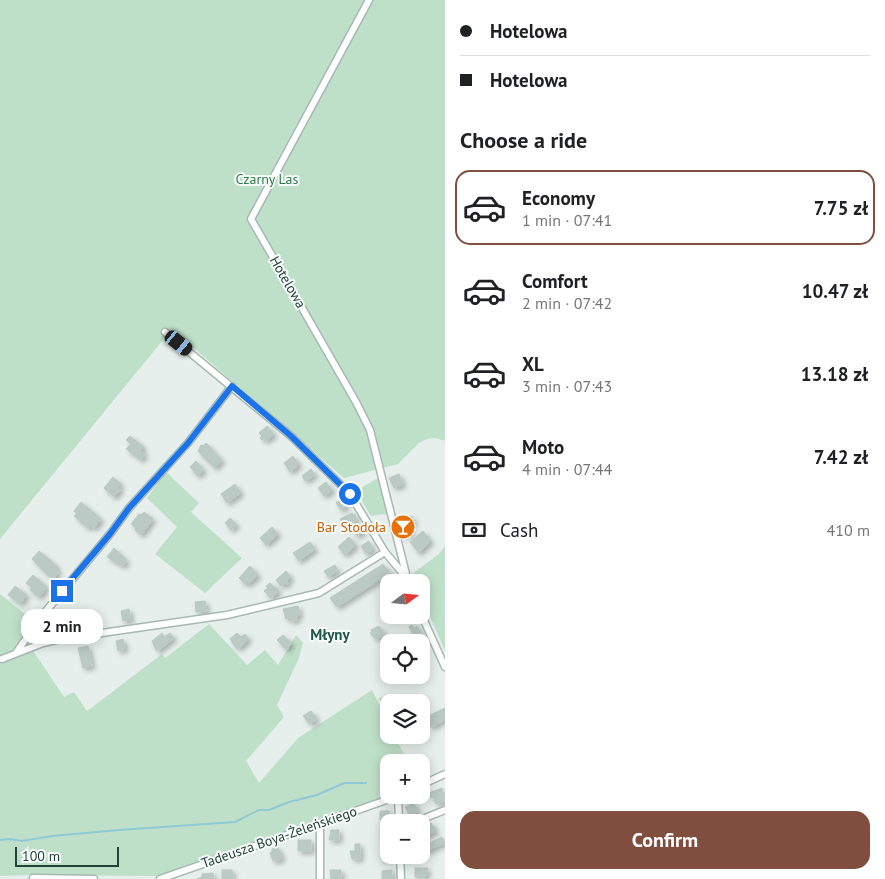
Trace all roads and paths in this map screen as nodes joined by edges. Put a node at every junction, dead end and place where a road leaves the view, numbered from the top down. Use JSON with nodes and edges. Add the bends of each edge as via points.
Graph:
{"nodes":[{"id":1,"x":369,"y":0,"type":"edge"},
{"id":2,"x":165,"y":332,"type":"dead end"},
{"id":3,"x":232,"y":386,"type":"junction"},
{"id":4,"x":385,"y":552,"type":"junction"},
{"id":5,"x":402,"y":574,"type":"edge"},
{"id":6,"x":406,"y":574,"type":"edge"},
{"id":7,"x":426,"y":624,"type":"edge"},
{"id":8,"x":15,"y":654,"type":"junction"},
{"id":9,"x":2,"y":659,"type":"dead end"},
{"id":10,"x":445,"y":667,"type":"edge"},
{"id":11,"x":445,"y":774,"type":"edge"},
{"id":12,"x":430,"y":781,"type":"edge"},
{"id":13,"x":380,"y":801,"type":"edge"},
{"id":14,"x":445,"y":810,"type":"edge"},
{"id":15,"x":430,"y":816,"type":"edge"},
{"id":16,"x":320,"y":823,"type":"junction"},
{"id":17,"x":400,"y":864,"type":"edge"},
{"id":18,"x":33,"y":879,"type":"edge"},
{"id":19,"x":94,"y":879,"type":"edge"},
{"id":20,"x":160,"y":879,"type":"edge"},
{"id":21,"x":320,"y":879,"type":"edge"},
{"id":22,"x":401,"y":879,"type":"edge"}],
"edges":[{"from":1,"to":6,"type":"street","name":"Hotelowa","via":[[251,219],[370,430]]},
{"from":2,"to":3,"type":"street","name":"Hotelowa"},
{"from":3,"to":4,"type":"street","name":"Hotelowa","via":[[291,436],[350,494]]},
{"from":3,"to":8,"type":"street","via":[[188,443],[129,508]]},
{"from":4,"to":5,"type":"street","name":"Hotelowa"},
{"from":4,"to":8,"type":"street","via":[[319,594],[227,615],[60,639]]},
{"from":7,"to":10,"type":"street"},
{"from":8,"to":9,"type":"street"},
{"from":11,"to":12,"type":"street"},
{"from":13,"to":16,"type":"street","name":"Tadeusza Boya-Żeleńskiego"},
{"from":14,"to":15,"type":"street"},
{"from":16,"to":20,"type":"street","name":"Tadeusza Boya-Żeleńskiego"},
{"from":16,"to":21,"type":"street"},
{"from":17,"to":22,"type":"street"},
{"from":18,"to":19,"type":"street"}]}
